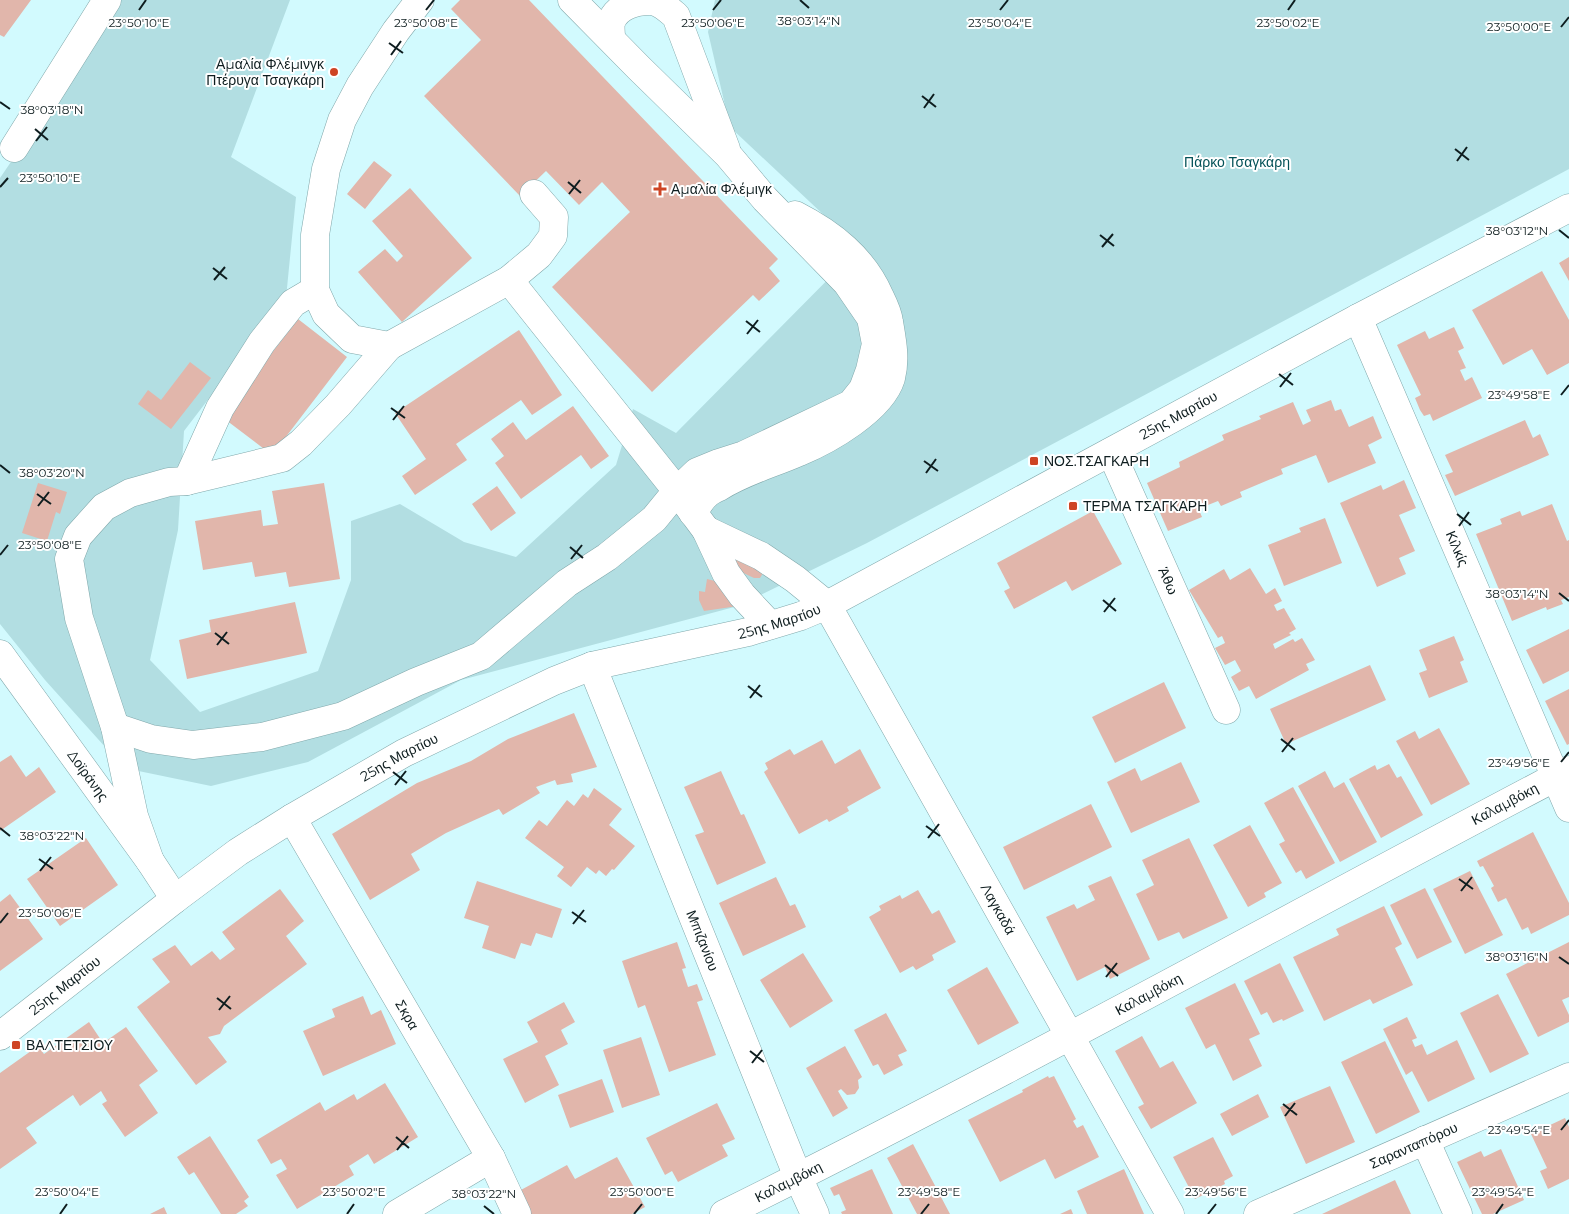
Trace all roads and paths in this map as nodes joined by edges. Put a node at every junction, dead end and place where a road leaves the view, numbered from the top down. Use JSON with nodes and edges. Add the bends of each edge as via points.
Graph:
{"nodes":[{"id":1,"x":107,"y":0,"type":"edge"},
{"id":2,"x":420,"y":0,"type":"edge"},
{"id":3,"x":572,"y":0,"type":"edge"},
{"id":4,"x":611,"y":38,"type":"junction"},
{"id":5,"x":14,"y":148,"type":"dead end"},
{"id":6,"x":728,"y":155,"type":"junction"},
{"id":7,"x":534,"y":194,"type":"dead end"},
{"id":8,"x":765,"y":199,"type":"junction"},
{"id":9,"x":1569,"y":208,"type":"edge"},
{"id":10,"x":509,"y":280,"type":"junction"},
{"id":11,"x":315,"y":290,"type":"junction"},
{"id":12,"x":1358,"y":318,"type":"junction"},
{"id":13,"x":389,"y":346,"type":"junction"},
{"id":14,"x":1111,"y":452,"type":"junction"},
{"id":15,"x":187,"y":481,"type":"junction"},
{"id":16,"x":677,"y":491,"type":"junction"},
{"id":17,"x":699,"y":522,"type":"junction"},
{"id":18,"x":827,"y":605,"type":"junction"},
{"id":19,"x":770,"y":625,"type":"junction"},
{"id":20,"x":0,"y":654,"type":"edge"},
{"id":21,"x":592,"y":666,"type":"junction"},
{"id":22,"x":1226,"y":710,"type":"dead end"},
{"id":23,"x":115,"y":727,"type":"junction"},
{"id":24,"x":1562,"y":774,"type":"edge"},
{"id":25,"x":1569,"y":808,"type":"edge"},
{"id":26,"x":292,"y":818,"type":"junction"},
{"id":27,"x":150,"y":861,"type":"junction"},
{"id":28,"x":175,"y":898,"type":"junction"},
{"id":29,"x":1070,"y":1034,"type":"junction"},
{"id":30,"x":0,"y":1036,"type":"edge"},
{"id":31,"x":1569,"y":1076,"type":"edge"},
{"id":32,"x":1425,"y":1140,"type":"junction"},
{"id":33,"x":491,"y":1158,"type":"junction"},
{"id":34,"x":798,"y":1177,"type":"junction"},
{"id":35,"x":397,"y":1214,"type":"edge"},
{"id":36,"x":517,"y":1214,"type":"edge"},
{"id":37,"x":724,"y":1214,"type":"edge"},
{"id":38,"x":815,"y":1214,"type":"edge"},
{"id":39,"x":1170,"y":1214,"type":"edge"},
{"id":40,"x":1258,"y":1214,"type":"edge"},
{"id":41,"x":1458,"y":1214,"type":"edge"}],
"edges":[{"from":1,"to":5,"type":"street"},
{"from":2,"to":11,"type":"street","via":[[365,78],[342,120],[326,169],[315,235]]},
{"from":3,"to":4,"type":"street"},
{"from":4,"to":6,"type":"street"},
{"from":4,"to":6,"type":"street","via":[[610,24],[625,4],[652,1],[676,16]]},
{"from":6,"to":8,"type":"street"},
{"from":7,"to":10,"type":"street","via":[[554,217],[553,236],[540,255]]},
{"from":8,"to":16,"type":"street","via":[[847,283],[871,318],[876,344],[870,370],[863,389],[851,404],[744,454],[697,472]]},
{"from":8,"to":17,"type":"street","via":[[836,241],[861,263],[888,314],[894,353],[890,378],[880,398],[864,414],[838,431],[706,494]]},
{"from":9,"to":12,"type":"street","name":"25ης Μαρτίου"},
{"from":10,"to":13,"type":"street"},
{"from":10,"to":16,"type":"street"},
{"from":11,"to":13,"type":"street","via":[[326,314],[352,339]]},
{"from":11,"to":15,"type":"street","via":[[293,303],[262,342],[220,408]]},
{"from":12,"to":14,"type":"street","name":"25ης Μαρτίου"},
{"from":12,"to":24,"type":"street","name":"Κιλκίς"},
{"from":13,"to":15,"type":"street","via":[[332,412],[282,458]]},
{"from":14,"to":18,"type":"street","name":"25ης Μαρτίου"},
{"from":14,"to":22,"type":"street","name":"Άθω"},
{"from":15,"to":23,"type":"street","via":[[169,482],[130,493],[104,507],[78,536],[69,559],[79,618]]},
{"from":16,"to":17,"type":"street"},
{"from":16,"to":23,"type":"street","via":[[654,519],[607,557],[567,583],[481,656],[343,716],[262,737],[193,745],[151,739]]},
{"from":17,"to":18,"type":"street","via":[[761,556]]},
{"from":17,"to":19,"type":"street","via":[[726,573]]},
{"from":18,"to":19,"type":"street","name":"25ης Μαρτίου"},
{"from":18,"to":29,"type":"street","name":"Λαγκαδά"},
{"from":19,"to":21,"type":"street","name":"25ης Μαρτίου"},
{"from":20,"to":27,"type":"street","name":"Δοϊράνης"},
{"from":21,"to":26,"type":"street","name":"25ης Μαρτίου","via":[[554,681],[404,754]]},
{"from":21,"to":34,"type":"street","name":"Μπιζανίου"},
{"from":23,"to":27,"type":"street","via":[[134,816]]},
{"from":24,"to":25,"type":"street","name":"Κιλκίς"},
{"from":24,"to":29,"type":"street","name":"Καλαμβόκη"},
{"from":26,"to":28,"type":"street","name":"25ης Μαρτίου"},
{"from":26,"to":33,"type":"street","name":"Σκρα"},
{"from":27,"to":28,"type":"street","name":"Δοϊράνης"},
{"from":28,"to":30,"type":"street","name":"25ης Μαρτίου"},
{"from":29,"to":34,"type":"street","name":"Καλαμβόκη"},
{"from":29,"to":39,"type":"street","name":"Λαγκαδά"},
{"from":31,"to":32,"type":"street","name":"Σαρανταπόρου"},
{"from":32,"to":40,"type":"street","name":"Σαρανταπόρου"},
{"from":32,"to":41,"type":"street"},
{"from":33,"to":35,"type":"street"},
{"from":33,"to":36,"type":"street","name":"Σκρα"},
{"from":34,"to":37,"type":"street","name":"Καλαμβόκη"},
{"from":34,"to":38,"type":"street","name":"Μπιζανίου"}]}
